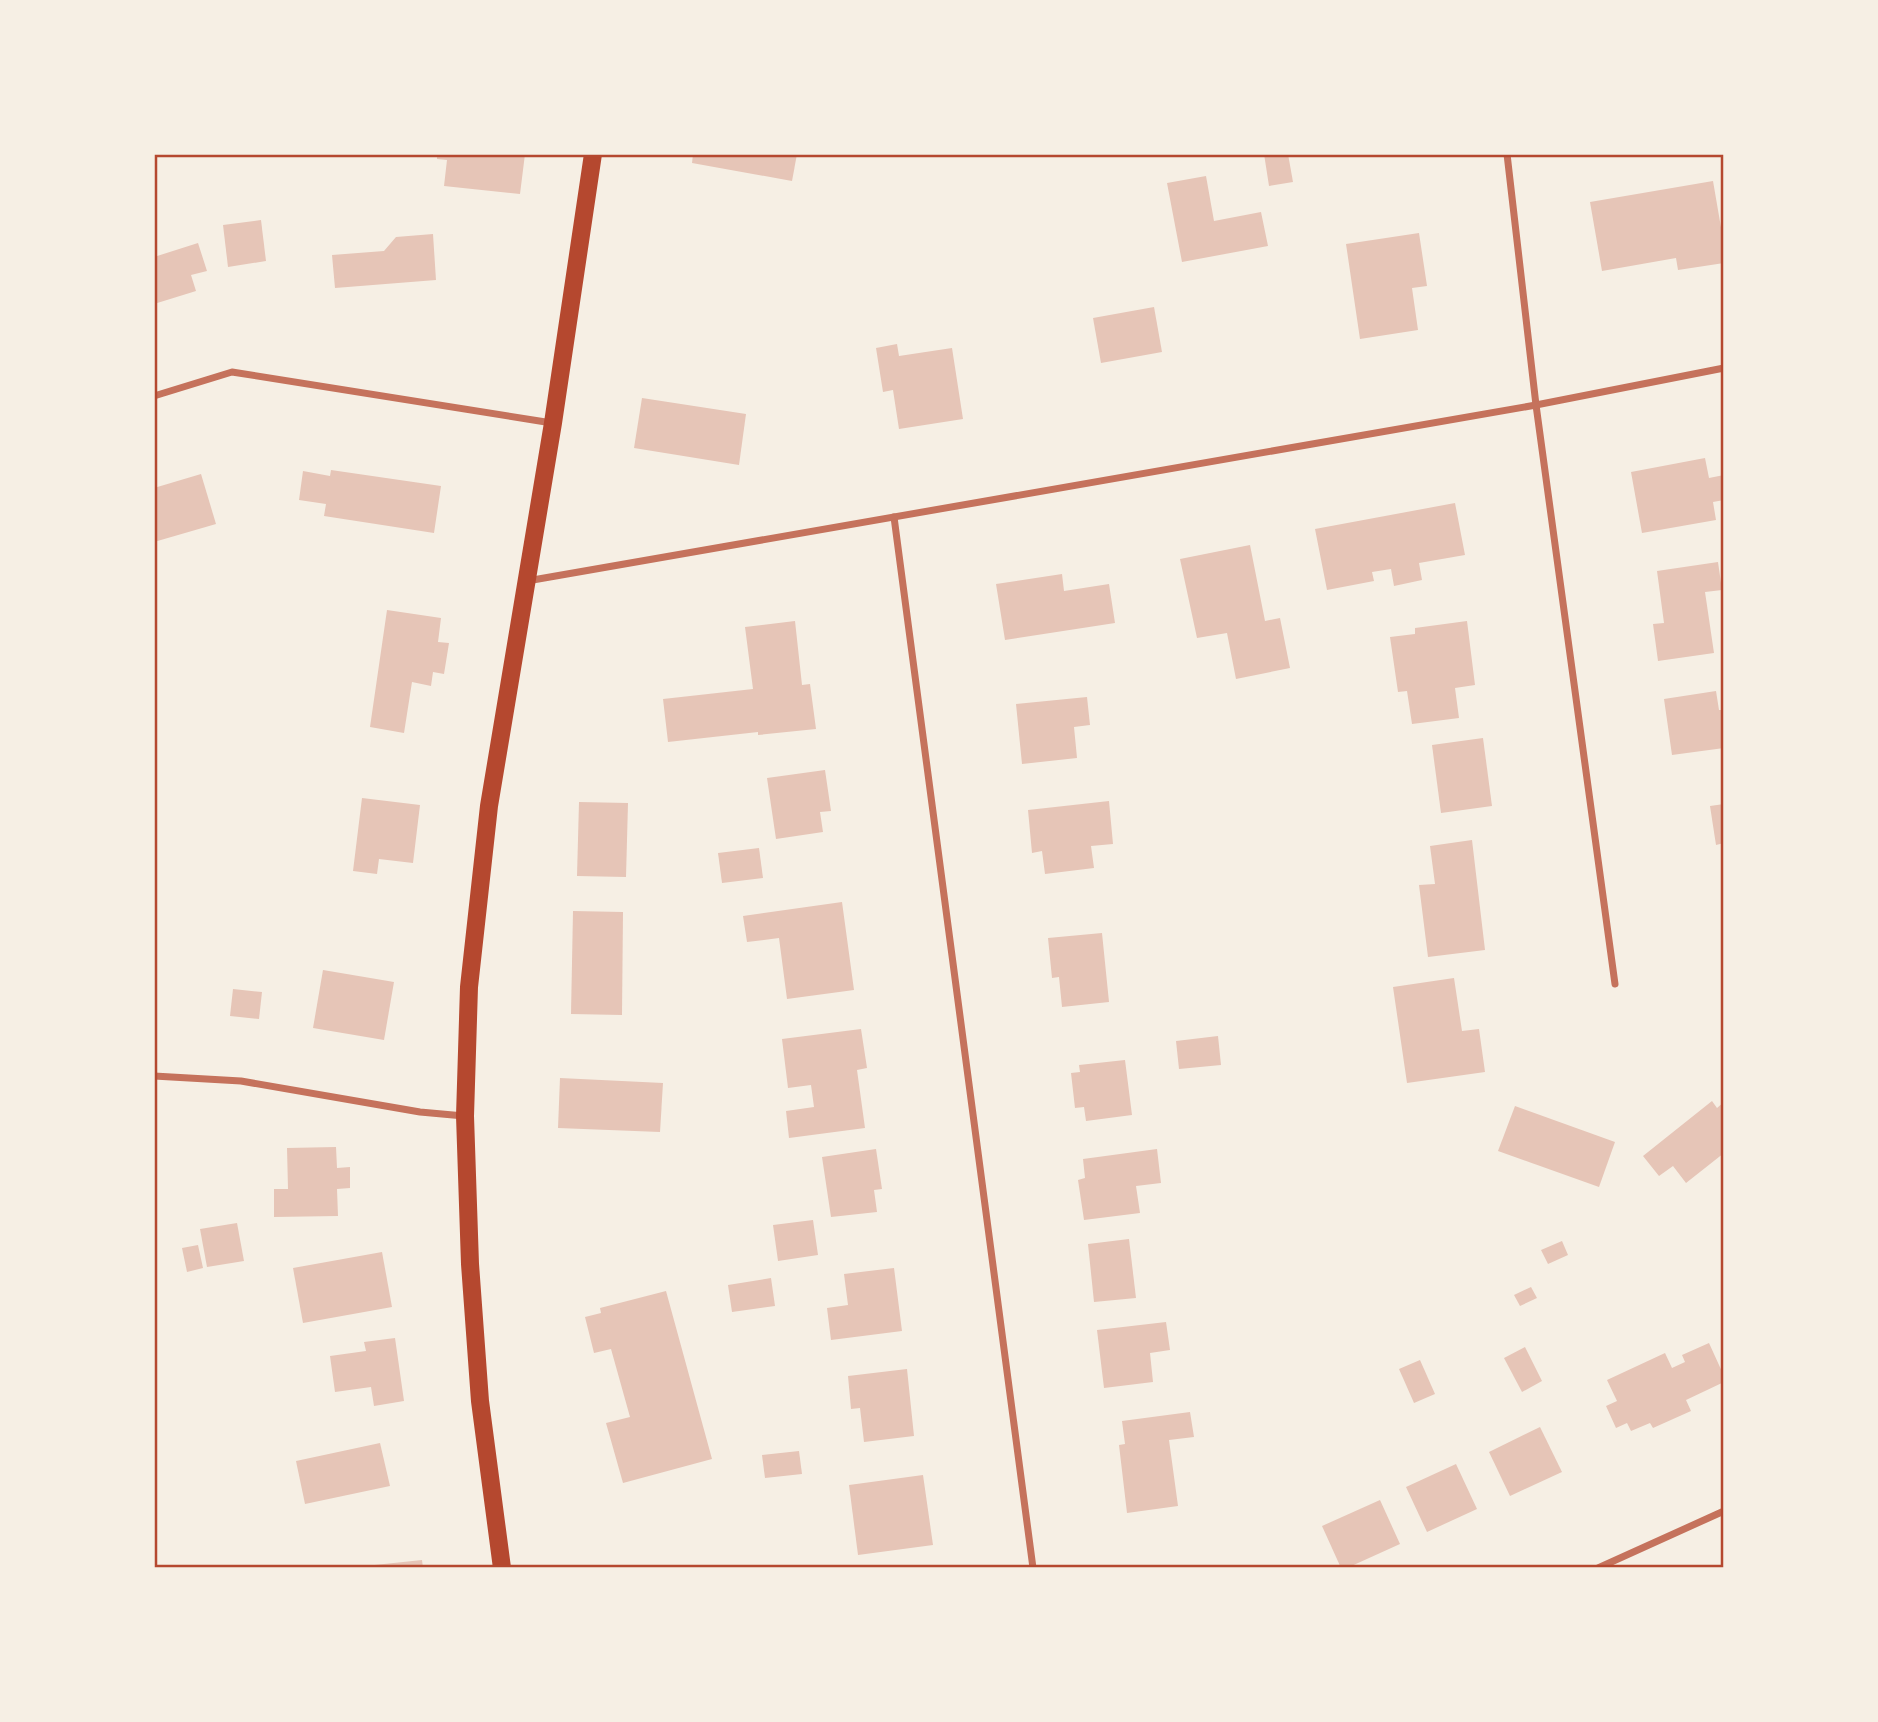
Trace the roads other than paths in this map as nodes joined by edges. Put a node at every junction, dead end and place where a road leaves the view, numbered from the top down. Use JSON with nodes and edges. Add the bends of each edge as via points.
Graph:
{"nodes":[{"id":1,"x":593,"y":154,"type":"edge"},
{"id":2,"x":1507,"y":154,"type":"edge"},
{"id":3,"x":1724,"y":368,"type":"edge"},
{"id":4,"x":154,"y":396,"type":"edge"},
{"id":5,"x":1536,"y":405,"type":"junction"},
{"id":6,"x":552,"y":424,"type":"junction"},
{"id":7,"x":894,"y":517,"type":"junction"},
{"id":8,"x":526,"y":582,"type":"junction"},
{"id":9,"x":1615,"y":984,"type":"dead end"},
{"id":10,"x":154,"y":1076,"type":"edge"},
{"id":11,"x":465,"y":1116,"type":"junction"},
{"id":12,"x":1724,"y":1511,"type":"edge"},
{"id":13,"x":502,"y":1568,"type":"edge"},
{"id":14,"x":1033,"y":1568,"type":"edge"},
{"id":15,"x":1598,"y":1568,"type":"edge"}],
"edges":[{"from":1,"to":6,"type":"main road"},
{"from":2,"to":5,"type":"street"},
{"from":3,"to":5,"type":"street"},
{"from":4,"to":6,"type":"street","via":[[232,372]]},
{"from":5,"to":7,"type":"street"},
{"from":5,"to":9,"type":"street"},
{"from":6,"to":8,"type":"main road"},
{"from":7,"to":8,"type":"street"},
{"from":7,"to":14,"type":"street"},
{"from":8,"to":11,"type":"main road","via":[[489,806],[469,987]]},
{"from":10,"to":11,"type":"street","via":[[241,1082]]},
{"from":11,"to":13,"type":"main road","via":[[480,1401]]},
{"from":12,"to":15,"type":"street"}]}
